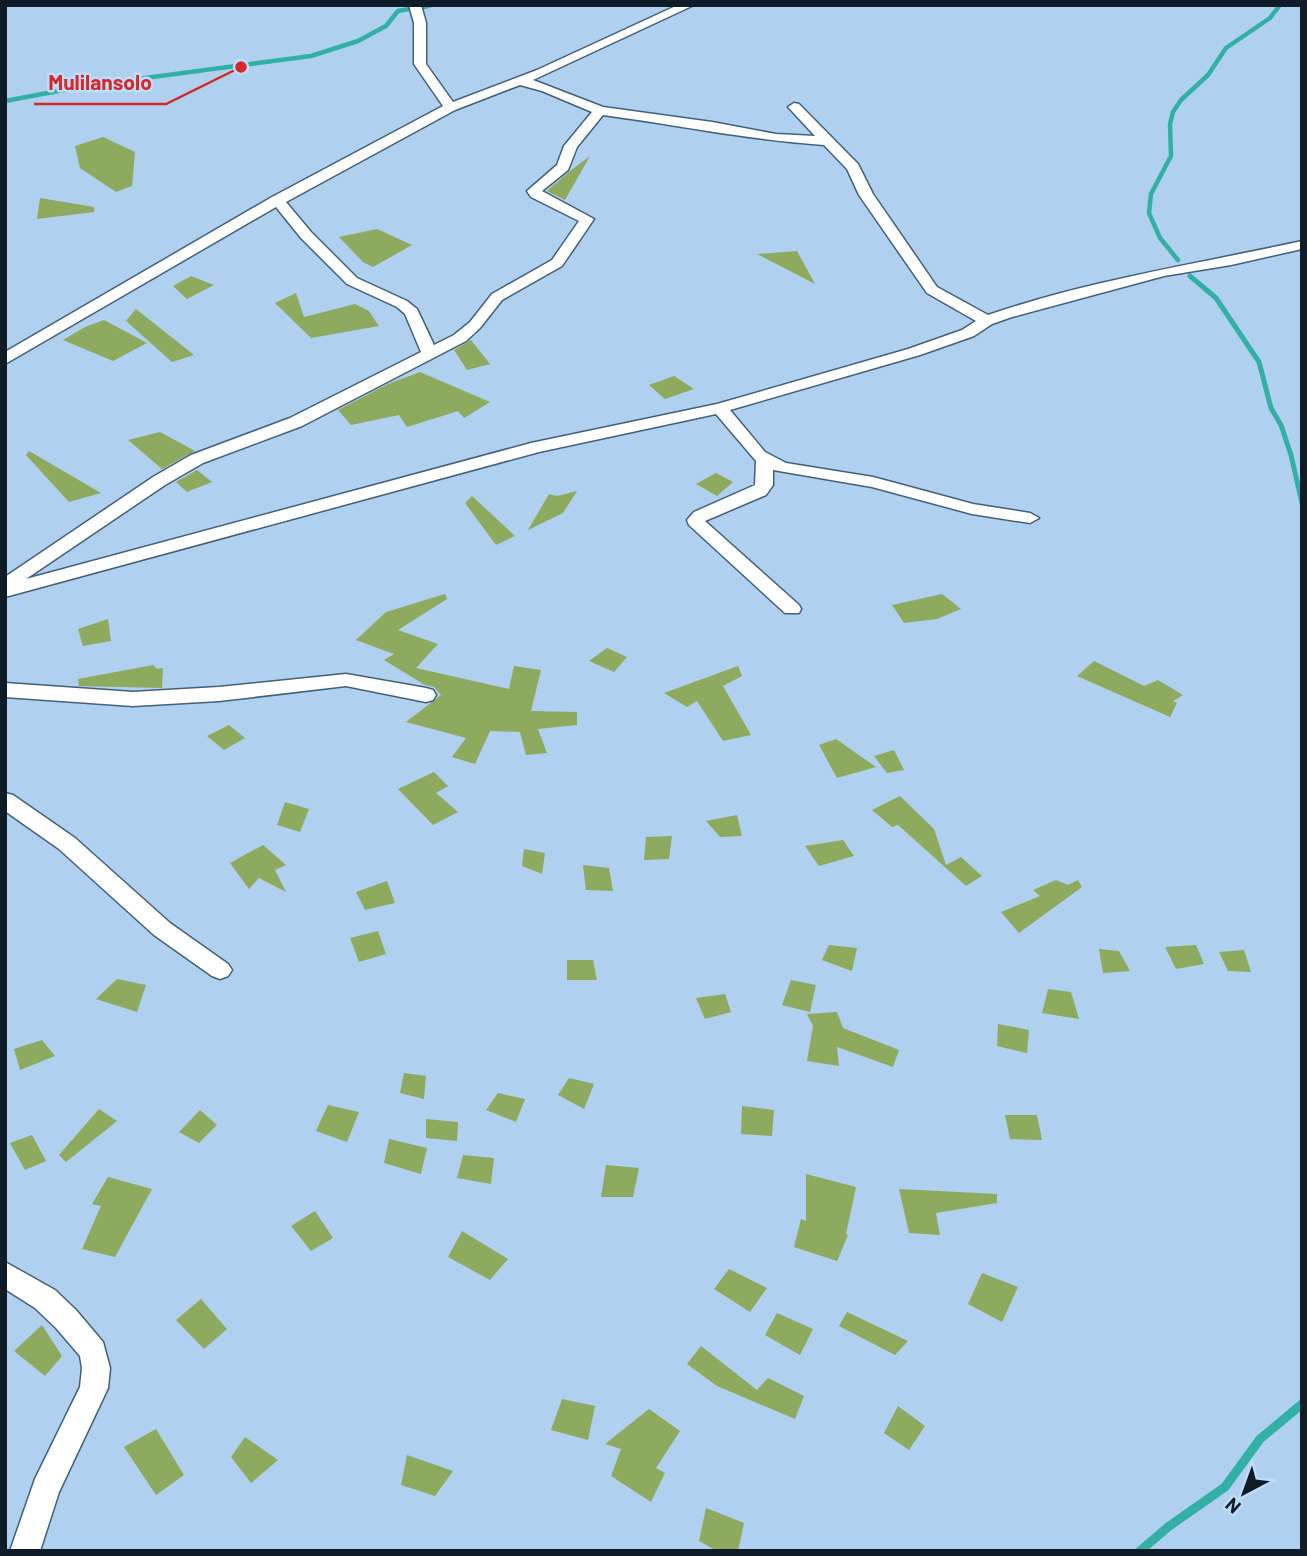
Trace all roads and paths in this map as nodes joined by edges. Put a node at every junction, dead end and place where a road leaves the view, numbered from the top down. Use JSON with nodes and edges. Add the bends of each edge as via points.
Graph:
{"nodes":[{"id":1,"x":415,"y":5,"type":"edge"},
{"id":2,"x":688,"y":5,"type":"edge"},
{"id":3,"x":520,"y":81,"type":"junction"},
{"id":4,"x":450,"y":107,"type":"junction"},
{"id":5,"x":794,"y":107,"type":"dead end"},
{"id":6,"x":600,"y":111,"type":"junction"},
{"id":7,"x":827,"y":141,"type":"junction"},
{"id":8,"x":277,"y":200,"type":"junction"},
{"id":9,"x":1302,"y":245,"type":"edge"},
{"id":10,"x":987,"y":321,"type":"junction"},
{"id":11,"x":430,"y":353,"type":"junction"},
{"id":12,"x":5,"y":359,"type":"edge"},
{"id":13,"x":720,"y":408,"type":"junction"},
{"id":14,"x":765,"y":460,"type":"junction"},
{"id":15,"x":1030,"y":517,"type":"dead end"},
{"id":16,"x":5,"y":588,"type":"edge"},
{"id":17,"x":792,"y":608,"type":"dead end"},
{"id":18,"x":5,"y":690,"type":"edge"},
{"id":19,"x":426,"y":695,"type":"dead end"},
{"id":20,"x":5,"y":800,"type":"edge"},
{"id":21,"x":220,"y":970,"type":"dead end"},
{"id":22,"x":5,"y":1274,"type":"edge"},
{"id":23,"x":25,"y":1551,"type":"edge"}],
"edges":[{"from":1,"to":4,"type":"street","via":[[420,23],[419,64]]},
{"from":2,"to":3,"type":"street"},
{"from":3,"to":4,"type":"street"},
{"from":3,"to":6,"type":"street"},
{"from":4,"to":8,"type":"street"},
{"from":5,"to":7,"type":"street"},
{"from":6,"to":7,"type":"street"},
{"from":6,"to":11,"type":"street","via":[[571,146],[563,167],[534,191],[586,219],[566,253],[545,272],[497,297],[460,338]]},
{"from":7,"to":10,"type":"street","via":[[853,167],[866,195],[932,290]]},
{"from":8,"to":11,"type":"street","via":[[352,281],[412,312]]},
{"from":8,"to":12,"type":"street"},
{"from":9,"to":10,"type":"street","via":[[1163,272]]},
{"from":10,"to":13,"type":"street","via":[[968,334],[914,352]]},
{"from":11,"to":16,"type":"street","via":[[296,422],[197,459]]},
{"from":13,"to":14,"type":"street"},
{"from":13,"to":16,"type":"street","via":[[537,447]]},
{"from":14,"to":15,"type":"street","via":[[805,473],[896,487],[971,509]]},
{"from":14,"to":17,"type":"street","via":[[760,491],[696,520]]},
{"from":18,"to":19,"type":"street","via":[[133,699],[346,680]]},
{"from":20,"to":21,"type":"street","via":[[74,849],[188,951]]},
{"from":22,"to":23,"type":"street","via":[[46,1299],[66,1319],[93,1351],[96,1368],[93,1388],[45,1489]]}]}
